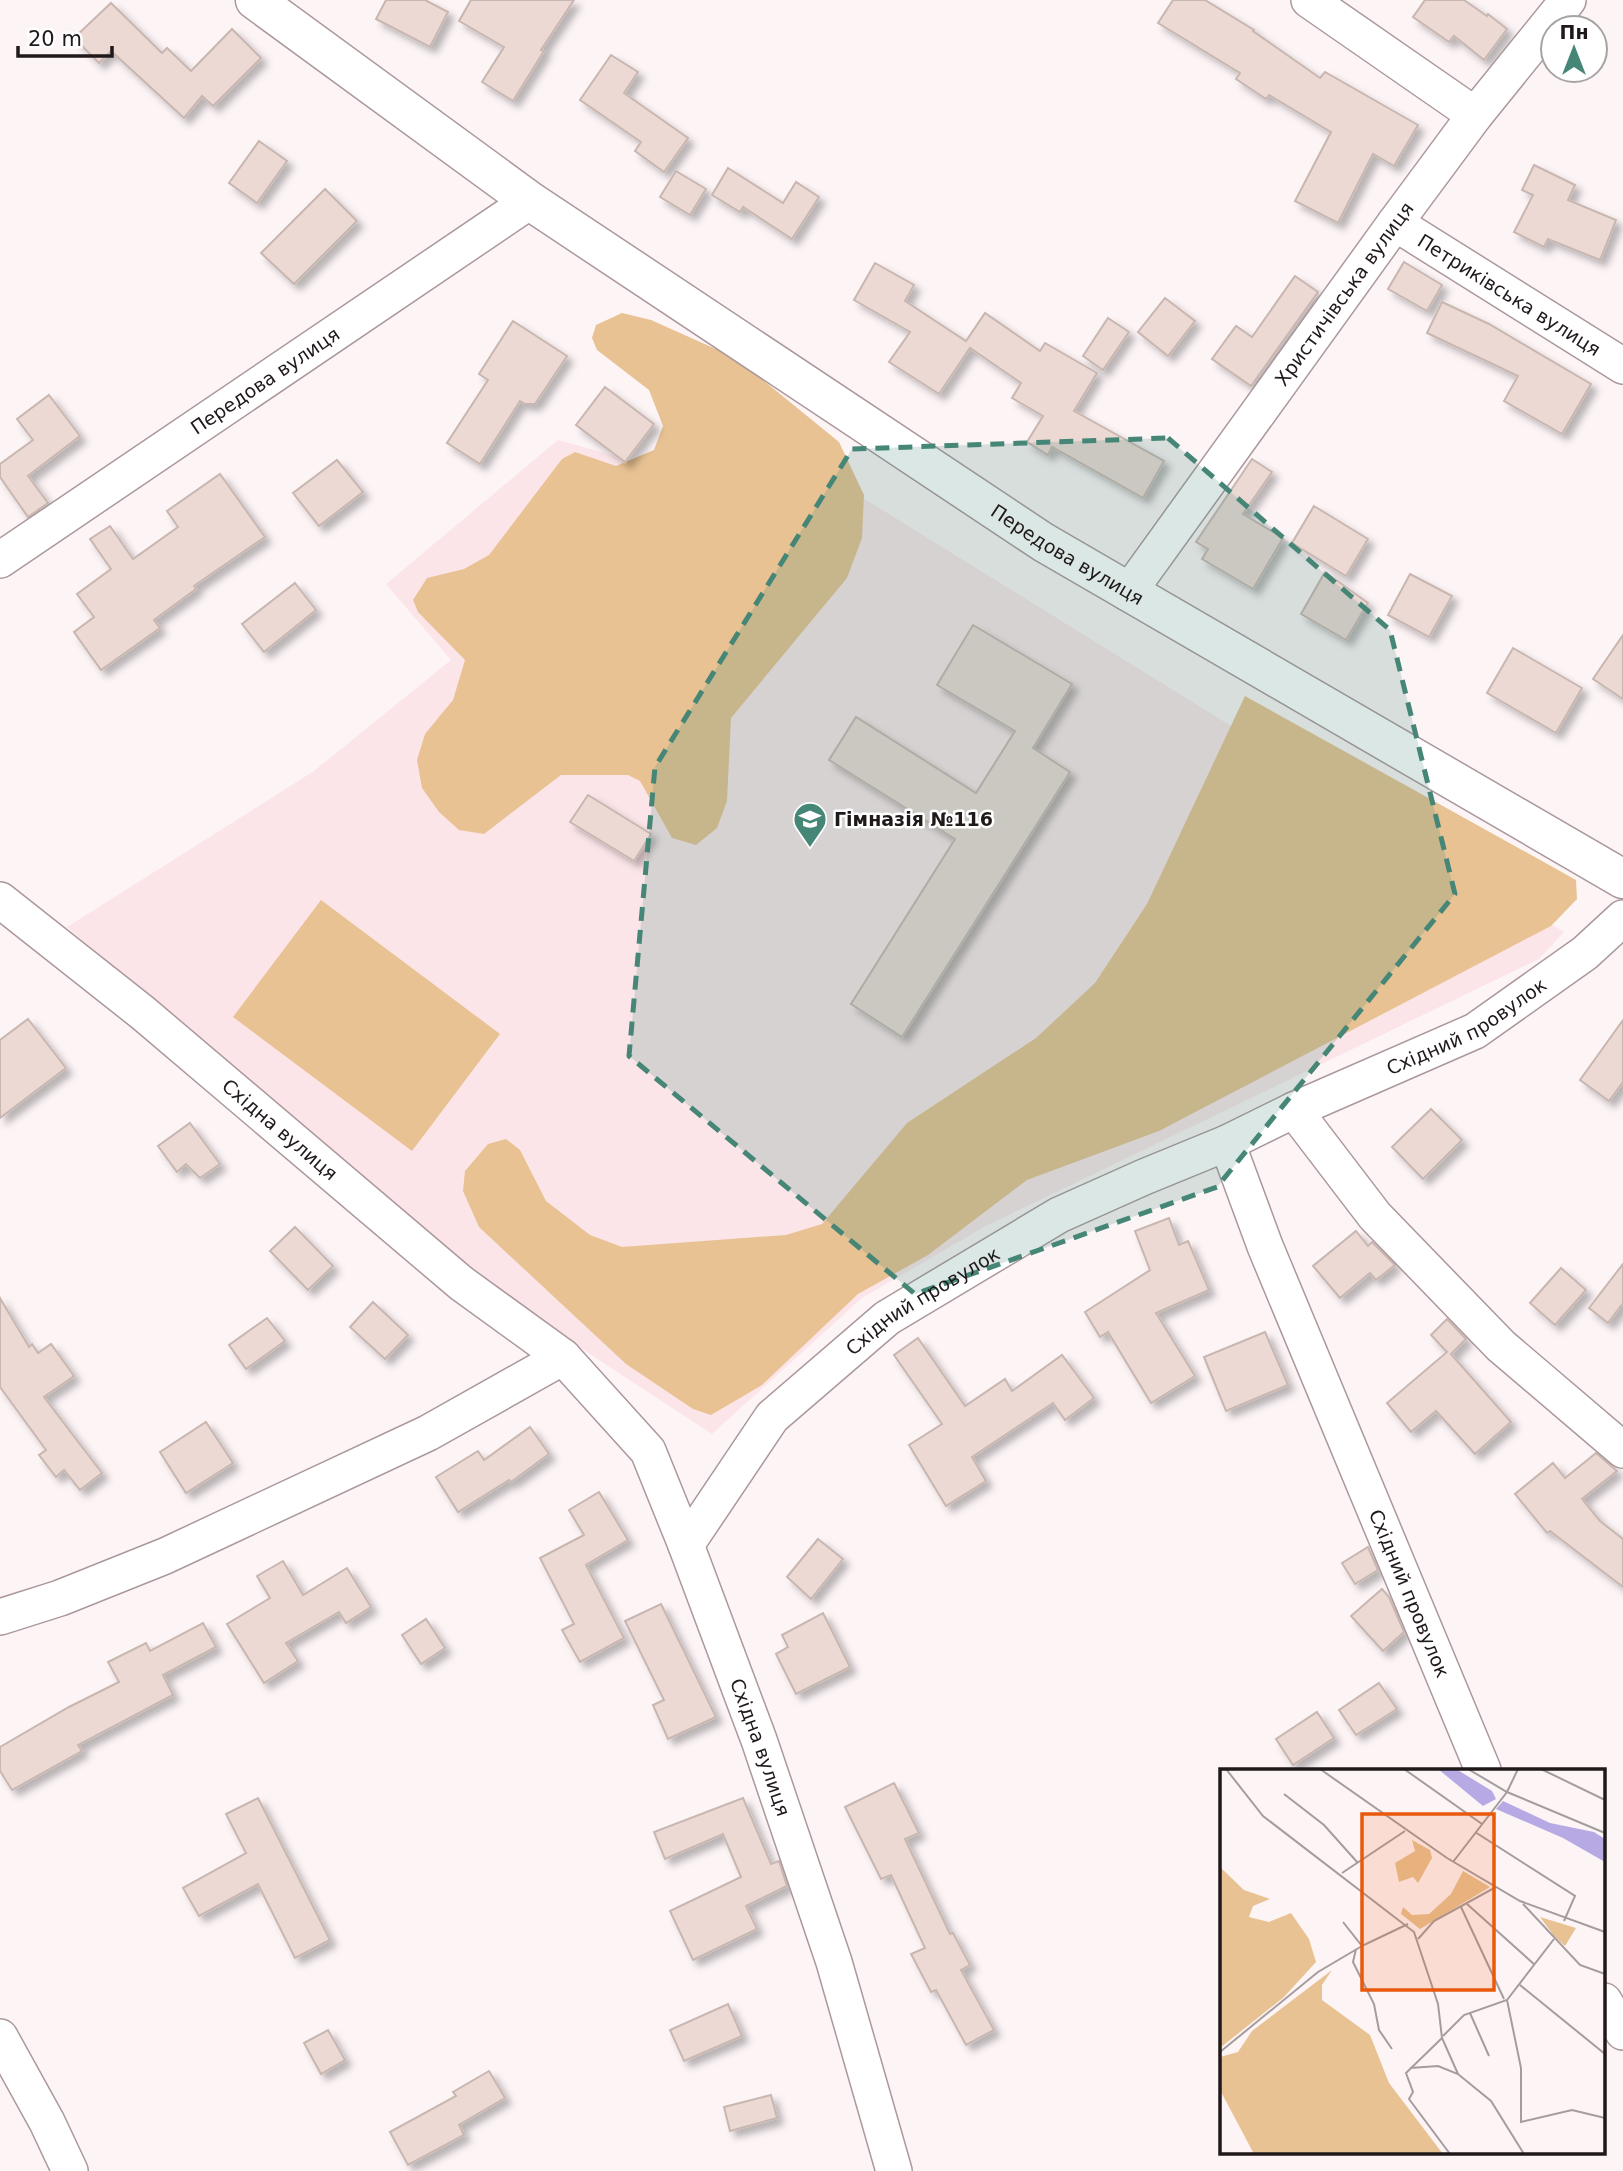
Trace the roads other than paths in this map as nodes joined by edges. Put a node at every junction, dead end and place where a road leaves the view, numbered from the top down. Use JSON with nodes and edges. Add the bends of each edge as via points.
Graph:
{"nodes":[{"id":1,"x":255,"y":0,"type":"edge"},
{"id":2,"x":1309,"y":0,"type":"edge"},
{"id":3,"x":1567,"y":0,"type":"edge"},
{"id":4,"x":1475,"y":115,"type":"junction"},
{"id":5,"x":530,"y":201,"type":"junction"},
{"id":6,"x":1395,"y":223,"type":"junction"},
{"id":7,"x":1623,"y":366,"type":"edge"},
{"id":8,"x":0,"y":560,"type":"edge"},
{"id":9,"x":1128,"y":593,"type":"junction"},
{"id":10,"x":1623,"y":879,"type":"edge"},
{"id":11,"x":0,"y":900,"type":"edge"},
{"id":12,"x":1623,"y":918,"type":"edge"},
{"id":13,"x":1294,"y":1111,"type":"junction"},
{"id":14,"x":1227,"y":1143,"type":"junction"},
{"id":15,"x":563,"y":1357,"type":"junction"},
{"id":16,"x":1623,"y":1450,"type":"edge"},
{"id":17,"x":686,"y":1545,"type":"junction"},
{"id":18,"x":0,"y":1617,"type":"edge"},
{"id":19,"x":1483,"y":1769,"type":"edge"},
{"id":20,"x":1606,"y":2004,"type":"edge"},
{"id":21,"x":1623,"y":2032,"type":"edge"},
{"id":22,"x":0,"y":2037,"type":"edge"},
{"id":23,"x":70,"y":2171,"type":"edge"},
{"id":24,"x":894,"y":2171,"type":"edge"}],
"edges":[{"from":1,"to":5,"type":"street","name":"Передова вулиця"},
{"from":2,"to":4,"type":"street"},
{"from":3,"to":4,"type":"street","name":"Христичівська вулиця"},
{"from":4,"to":6,"type":"street","name":"Христичівська вулиця"},
{"from":5,"to":8,"type":"street","name":"Передова вулиця"},
{"from":5,"to":9,"type":"street","name":"Передова вулиця","via":[[1043,542]]},
{"from":6,"to":7,"type":"street","name":"Петриківська вулиця"},
{"from":6,"to":9,"type":"street","name":"Христичівська вулиця"},
{"from":9,"to":10,"type":"street","name":"Передова вулиця"},
{"from":11,"to":15,"type":"street","name":"Східна вулиця","via":[[143,1013],[461,1283]]},
{"from":12,"to":13,"type":"street","name":"Східний провулок","via":[[1585,953],[1475,1031]]},
{"from":13,"to":14,"type":"street","name":"Східний провулок"},
{"from":13,"to":16,"type":"street","via":[[1384,1226],[1501,1346]]},
{"from":14,"to":17,"type":"street","name":"Східний провулок","via":[[1059,1215],[887,1318],[772,1418]]},
{"from":14,"to":19,"type":"street","name":"Східний провулок","via":[[1265,1246]]},
{"from":15,"to":17,"type":"street","name":"Східна вулиця","via":[[648,1451]]},
{"from":15,"to":18,"type":"street","via":[[428,1433],[177,1550]]},
{"from":17,"to":24,"type":"street","name":"Східна вулиця","via":[[759,1740],[834,1962]]},
{"from":20,"to":21,"type":"street"},
{"from":22,"to":23,"type":"street"}]}
